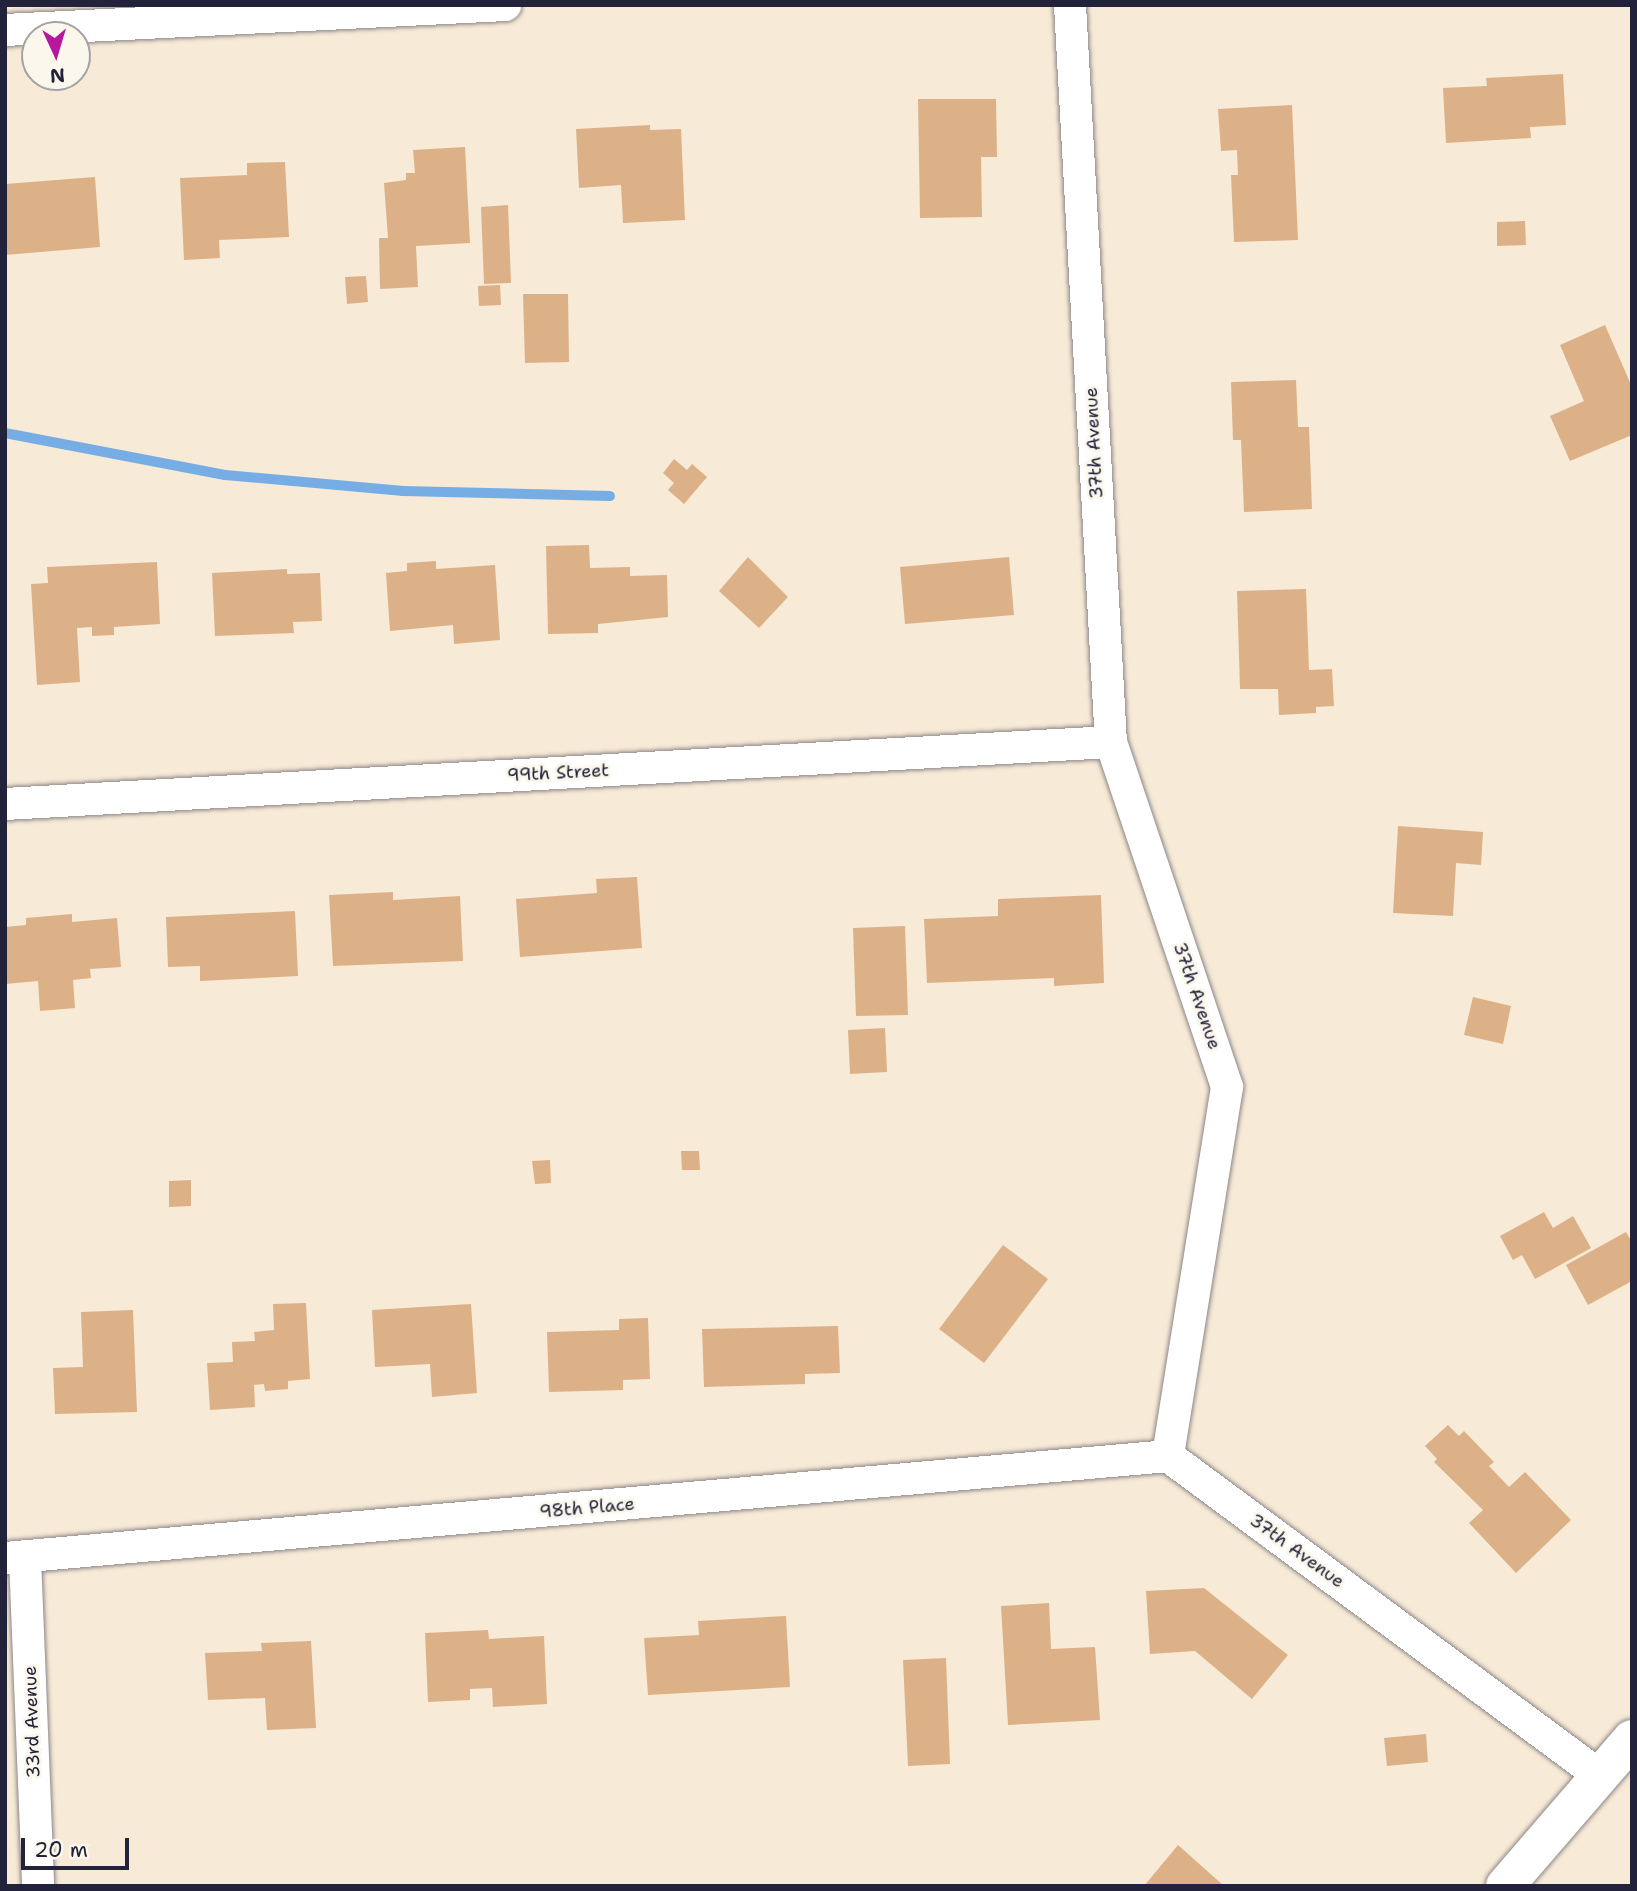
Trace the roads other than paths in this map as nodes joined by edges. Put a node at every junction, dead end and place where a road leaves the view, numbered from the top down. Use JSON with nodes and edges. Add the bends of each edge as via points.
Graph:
{"nodes":[{"id":1,"x":505,"y":5,"type":"edge"},
{"id":2,"x":1070,"y":5,"type":"edge"},
{"id":3,"x":5,"y":30,"type":"edge"},
{"id":4,"x":1111,"y":742,"type":"junction"},
{"id":5,"x":5,"y":804,"type":"edge"},
{"id":6,"x":1168,"y":1456,"type":"junction"},
{"id":7,"x":15,"y":1558,"type":"edge"},
{"id":8,"x":1632,"y":1739,"type":"edge"},
{"id":9,"x":1599,"y":1775,"type":"junction"},
{"id":10,"x":38,"y":1886,"type":"edge"},
{"id":11,"x":1505,"y":1886,"type":"edge"}],
"edges":[{"from":1,"to":3,"type":"street"},
{"from":2,"to":4,"type":"street","name":"37th Avenue"},
{"from":4,"to":5,"type":"street","name":"99th Street"},
{"from":4,"to":6,"type":"street","name":"37th Avenue","via":[[1227,1087]]},
{"from":6,"to":7,"type":"street","name":"98th Place"},
{"from":6,"to":9,"type":"street","name":"37th Avenue"},
{"from":7,"to":10,"type":"street","name":"33rd Avenue"},
{"from":8,"to":9,"type":"street"},
{"from":9,"to":11,"type":"street"}]}
